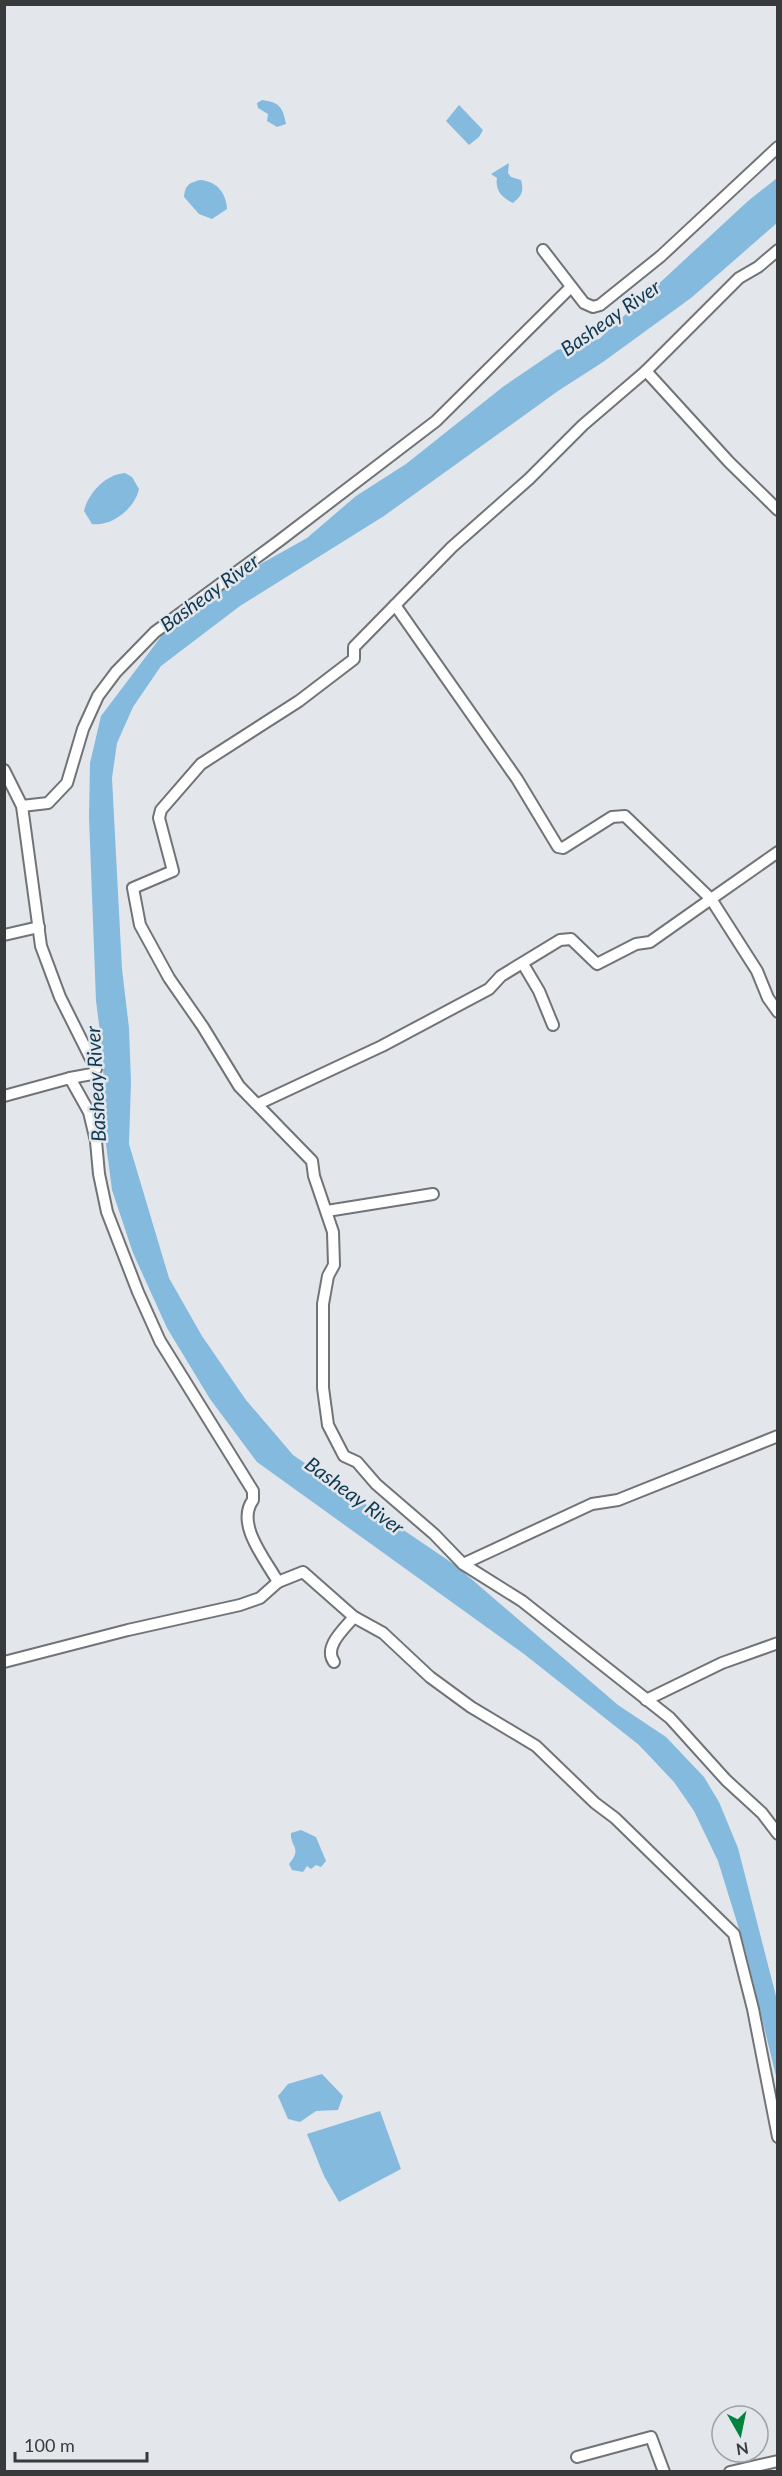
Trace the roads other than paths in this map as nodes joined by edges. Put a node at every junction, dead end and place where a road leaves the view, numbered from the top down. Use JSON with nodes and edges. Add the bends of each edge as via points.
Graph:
{"nodes":[{"id":1,"x":777,"y":147,"type":"edge"},
{"id":2,"x":543,"y":250,"type":"dead end"},
{"id":3,"x":777,"y":250,"type":"edge"},
{"id":4,"x":570,"y":286,"type":"junction"},
{"id":5,"x":646,"y":371,"type":"junction"},
{"id":6,"x":777,"y":510,"type":"edge"},
{"id":7,"x":395,"y":605,"type":"junction"},
{"id":8,"x":4,"y":770,"type":"edge"},
{"id":9,"x":22,"y":806,"type":"junction"},
{"id":10,"x":777,"y":852,"type":"edge"},
{"id":11,"x":711,"y":899,"type":"junction"},
{"id":12,"x":39,"y":927,"type":"junction"},
{"id":13,"x":4,"y":935,"type":"edge"},
{"id":14,"x":523,"y":964,"type":"junction"},
{"id":15,"x":777,"y":1012,"type":"edge"},
{"id":16,"x":553,"y":1025,"type":"dead end"},
{"id":17,"x":70,"y":1078,"type":"junction"},
{"id":18,"x":4,"y":1096,"type":"edge"},
{"id":19,"x":258,"y":1104,"type":"junction"},
{"id":20,"x":433,"y":1194,"type":"dead end"},
{"id":21,"x":327,"y":1210,"type":"junction"},
{"id":22,"x":777,"y":1436,"type":"edge"},
{"id":23,"x":463,"y":1564,"type":"junction"},
{"id":24,"x":278,"y":1582,"type":"junction"},
{"id":25,"x":354,"y":1617,"type":"junction"},
{"id":26,"x":777,"y":1643,"type":"edge"},
{"id":27,"x":4,"y":1662,"type":"edge"},
{"id":28,"x":334,"y":1662,"type":"dead end"},
{"id":29,"x":646,"y":1700,"type":"junction"},
{"id":30,"x":777,"y":1834,"type":"edge"},
{"id":31,"x":777,"y":2137,"type":"edge"},
{"id":32,"x":577,"y":2457,"type":"dead end"},
{"id":33,"x":777,"y":2461,"type":"edge"},
{"id":34,"x":664,"y":2472,"type":"edge"},
{"id":35,"x":730,"y":2472,"type":"edge"}],
"edges":[{"from":1,"to":4,"type":"street","via":[[661,256],[600,305],[584,303]]},
{"from":2,"to":4,"type":"street"},
{"from":3,"to":5,"type":"street","via":[[739,278]]},
{"from":4,"to":9,"type":"street","via":[[436,420],[139,647],[98,696],[83,729],[67,783],[48,803]]},
{"from":5,"to":6,"type":"street"},
{"from":5,"to":7,"type":"street","via":[[452,547]]},
{"from":7,"to":11,"type":"street","via":[[517,779],[558,847],[563,848],[612,817],[625,816]]},
{"from":7,"to":19,"type":"street","via":[[354,647],[354,659],[299,701],[201,764],[161,810],[159,818],[173,871],[133,888],[140,925],[168,978],[239,1086]]},
{"from":8,"to":9,"type":"street"},
{"from":9,"to":12,"type":"street"},
{"from":10,"to":11,"type":"street"},
{"from":11,"to":14,"type":"street","via":[[650,942],[636,944],[597,964],[567,938]]},
{"from":11,"to":15,"type":"street","via":[[758,971]]},
{"from":12,"to":13,"type":"street"},
{"from":12,"to":17,"type":"street","via":[[41,946],[60,997],[96,1069],[92,1074]]},
{"from":14,"to":16,"type":"street"},
{"from":14,"to":19,"type":"street","via":[[501,976],[481,994]]},
{"from":17,"to":18,"type":"street"},
{"from":17,"to":24,"type":"street","via":[[89,1112],[107,1212],[138,1292],[160,1341],[253,1491],[246,1515],[251,1534]]},
{"from":19,"to":21,"type":"street","via":[[312,1161]]},
{"from":20,"to":21,"type":"street"},
{"from":21,"to":23,"type":"street","via":[[333,1232],[334,1265],[323,1304],[323,1389],[328,1425],[344,1456],[357,1461],[375,1484]]},
{"from":22,"to":23,"type":"street","via":[[618,1500],[592,1504]]},
{"from":23,"to":29,"type":"street","via":[[522,1601]]},
{"from":24,"to":25,"type":"street","via":[[303,1572]]},
{"from":24,"to":27,"type":"street","via":[[260,1598],[240,1605]]},
{"from":25,"to":28,"type":"street","via":[[330,1648]]},
{"from":25,"to":31,"type":"street","via":[[383,1633],[430,1677],[471,1707],[536,1746],[734,1934],[753,2009]]},
{"from":26,"to":29,"type":"street"},
{"from":29,"to":30,"type":"street","via":[[670,1718],[762,1813]]},
{"from":32,"to":34,"type":"street","via":[[651,2437]]},
{"from":33,"to":35,"type":"street"}]}
